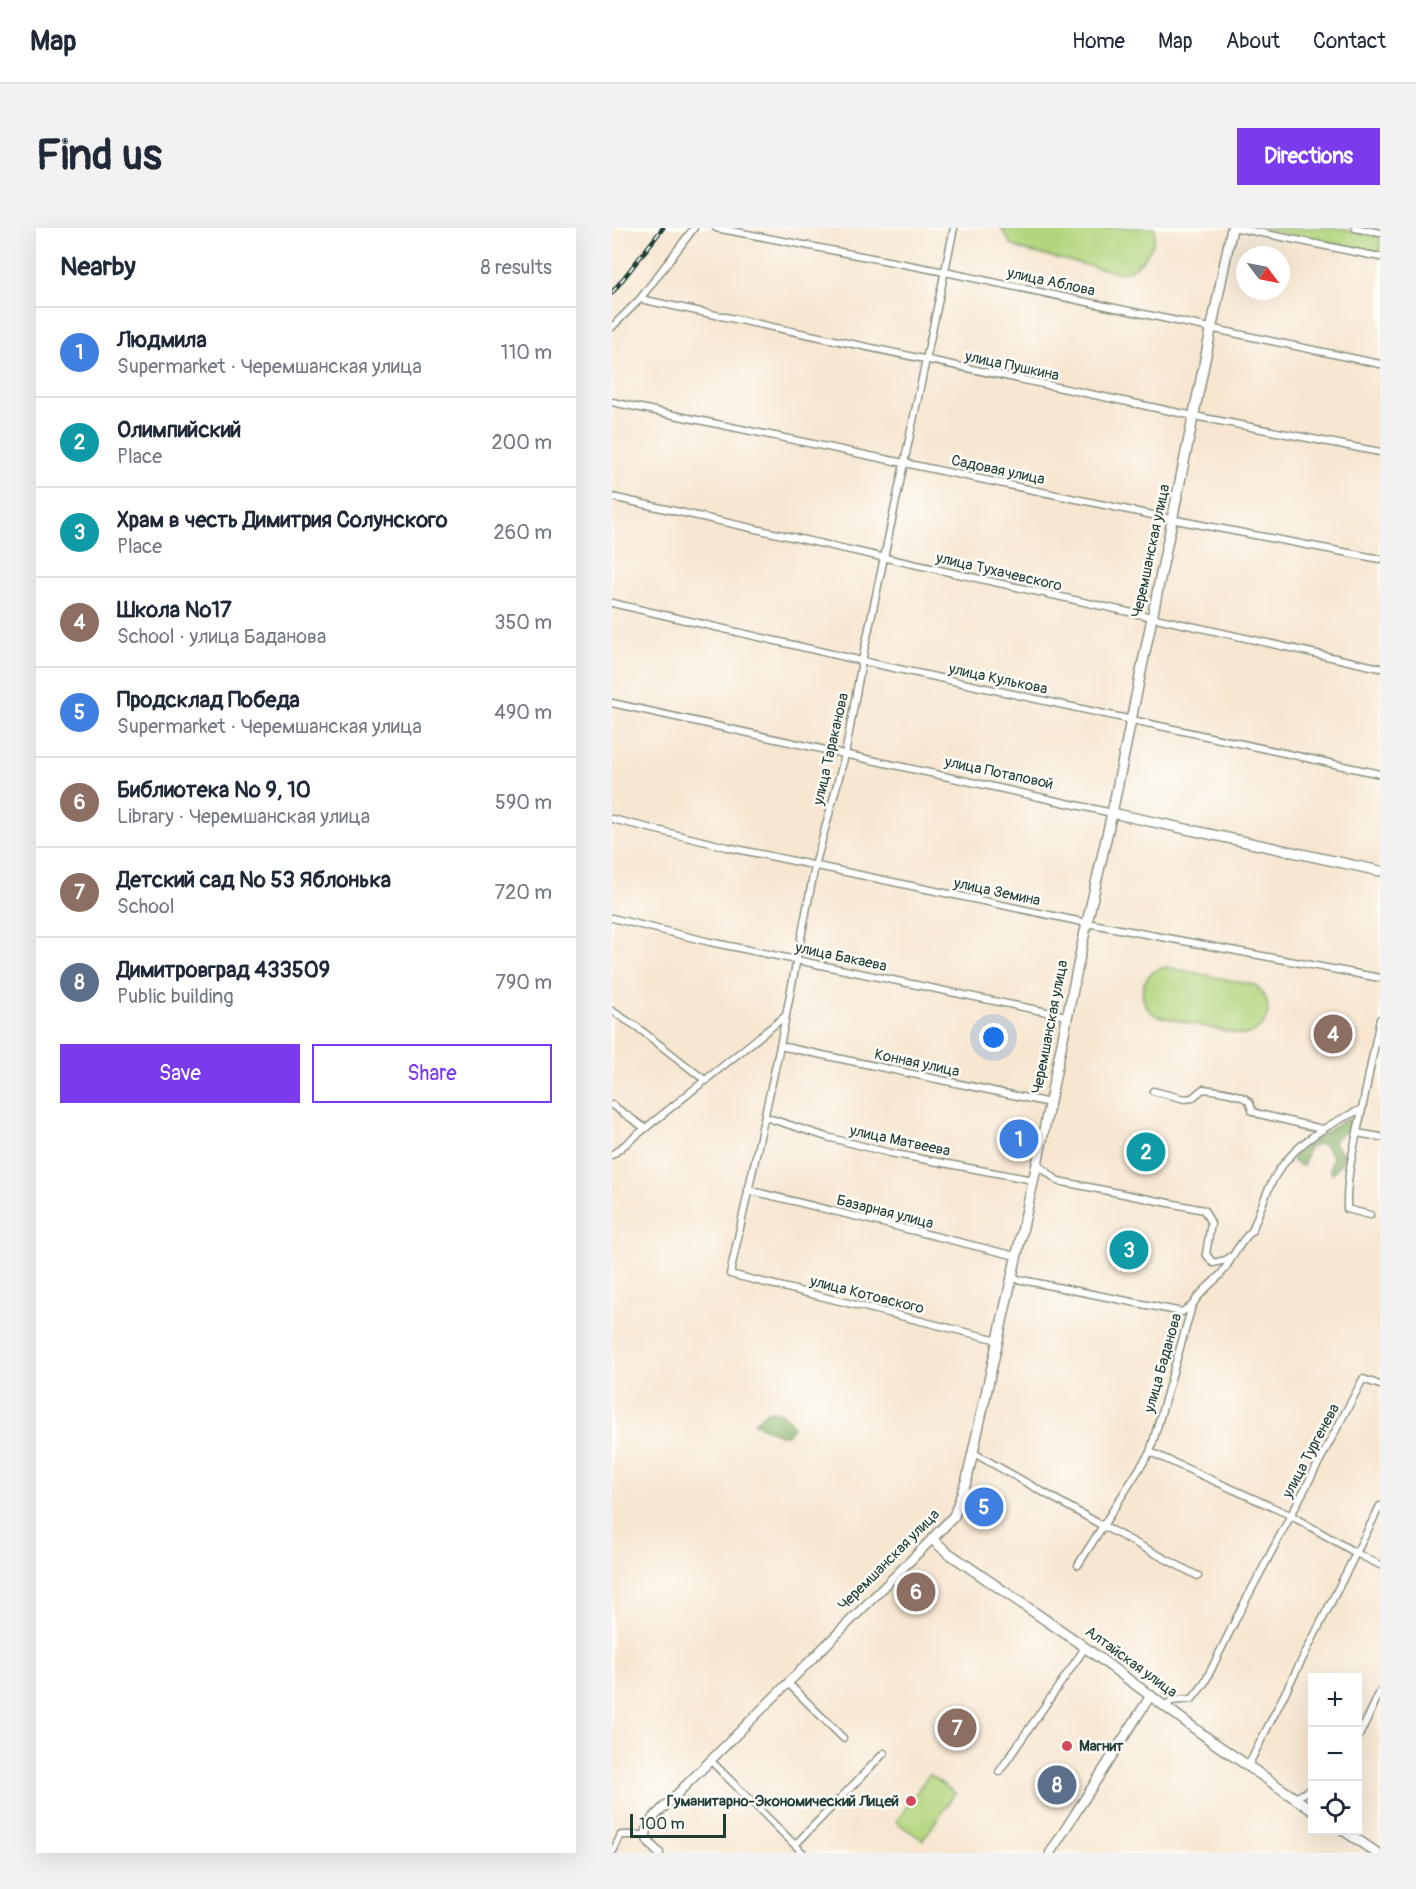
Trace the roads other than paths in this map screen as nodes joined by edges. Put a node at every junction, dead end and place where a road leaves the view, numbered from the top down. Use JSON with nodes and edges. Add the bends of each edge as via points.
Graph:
{"nodes":[{"id":1,"x":694,"y":228,"type":"edge"},
{"id":2,"x":716,"y":228,"type":"edge"},
{"id":3,"x":954,"y":228,"type":"edge"},
{"id":4,"x":1232,"y":228,"type":"edge"},
{"id":5,"x":1237,"y":228,"type":"edge"},
{"id":6,"x":1355,"y":228,"type":"edge"},
{"id":7,"x":1380,"y":233,"type":"edge"},
{"id":8,"x":1380,"y":257,"type":"edge"},
{"id":9,"x":945,"y":272,"type":"junction"},
{"id":10,"x":640,"y":299,"type":"junction"},
{"id":11,"x":612,"y":327,"type":"edge"},
{"id":12,"x":1211,"y":329,"type":"junction"},
{"id":13,"x":927,"y":360,"type":"junction"},
{"id":14,"x":1380,"y":364,"type":"edge"},
{"id":15,"x":612,"y":402,"type":"edge"},
{"id":16,"x":1194,"y":416,"type":"junction"},
{"id":17,"x":1380,"y":453,"type":"edge"},
{"id":18,"x":904,"y":462,"type":"junction"},
{"id":19,"x":612,"y":497,"type":"edge"},
{"id":20,"x":1173,"y":519,"type":"junction"},
{"id":21,"x":884,"y":558,"type":"junction"},
{"id":22,"x":1380,"y":559,"type":"edge"},
{"id":23,"x":612,"y":603,"type":"edge"},
{"id":24,"x":1152,"y":619,"type":"junction"},
{"id":25,"x":862,"y":661,"type":"junction"},
{"id":26,"x":1380,"y":669,"type":"edge"},
{"id":27,"x":612,"y":703,"type":"edge"},
{"id":28,"x":1131,"y":720,"type":"junction"},
{"id":29,"x":845,"y":755,"type":"junction"},
{"id":30,"x":1380,"y":774,"type":"edge"},
{"id":31,"x":1112,"y":813,"type":"junction"},
{"id":32,"x":612,"y":819,"type":"edge"},
{"id":33,"x":815,"y":866,"type":"junction"},
{"id":34,"x":1380,"y":871,"type":"edge"},
{"id":35,"x":612,"y":918,"type":"edge"},
{"id":36,"x":1087,"y":923,"type":"junction"},
{"id":37,"x":796,"y":960,"type":"junction"},
{"id":38,"x":1380,"y":978,"type":"edge"},
{"id":39,"x":612,"y":1011,"type":"edge"},
{"id":40,"x":785,"y":1016,"type":"junction"},
{"id":41,"x":1066,"y":1016,"type":"junction"},
{"id":42,"x":1380,"y":1019,"type":"edge"},
{"id":43,"x":780,"y":1046,"type":"junction"},
{"id":44,"x":706,"y":1081,"type":"junction"},
{"id":45,"x":1153,"y":1091,"type":"dead end"},
{"id":46,"x":1050,"y":1103,"type":"junction"},
{"id":47,"x":612,"y":1105,"type":"edge"},
{"id":48,"x":1362,"y":1109,"type":"junction"},
{"id":49,"x":765,"y":1117,"type":"junction"},
{"id":50,"x":645,"y":1128,"type":"junction"},
{"id":51,"x":1322,"y":1130,"type":"junction"},
{"id":52,"x":1357,"y":1133,"type":"junction"},
{"id":53,"x":1380,"y":1137,"type":"edge"},
{"id":54,"x":612,"y":1155,"type":"edge"},
{"id":55,"x":1037,"y":1164,"type":"junction"},
{"id":56,"x":1033,"y":1180,"type":"junction"},
{"id":57,"x":748,"y":1191,"type":"junction"},
{"id":58,"x":1370,"y":1215,"type":"dead end"},
{"id":59,"x":1234,"y":1252,"type":"junction"},
{"id":60,"x":1017,"y":1256,"type":"junction"},
{"id":61,"x":730,"y":1274,"type":"joint"},
{"id":62,"x":1012,"y":1278,"type":"junction"},
{"id":63,"x":1192,"y":1306,"type":"junction"},
{"id":64,"x":998,"y":1340,"type":"junction"},
{"id":65,"x":1380,"y":1385,"type":"edge"},
{"id":66,"x":972,"y":1452,"type":"junction"},
{"id":67,"x":1150,"y":1452,"type":"junction"},
{"id":68,"x":1380,"y":1506,"type":"edge"},
{"id":69,"x":1290,"y":1515,"type":"junction"},
{"id":70,"x":1103,"y":1526,"type":"junction"},
{"id":71,"x":932,"y":1539,"type":"junction"},
{"id":72,"x":1356,"y":1553,"type":"junction"},
{"id":73,"x":1078,"y":1565,"type":"dead end"},
{"id":74,"x":1380,"y":1565,"type":"edge"},
{"id":75,"x":1198,"y":1576,"type":"dead end"},
{"id":76,"x":1085,"y":1648,"type":"junction"},
{"id":77,"x":788,"y":1683,"type":"junction"},
{"id":78,"x":1380,"y":1692,"type":"edge"},
{"id":79,"x":1152,"y":1695,"type":"junction"},
{"id":80,"x":1167,"y":1706,"type":"junction"},
{"id":81,"x":1362,"y":1730,"type":"edge"},
{"id":82,"x":843,"y":1738,"type":"dead end"},
{"id":83,"x":884,"y":1753,"type":"dead end"},
{"id":84,"x":710,"y":1760,"type":"junction"},
{"id":85,"x":1248,"y":1766,"type":"junction"},
{"id":86,"x":999,"y":1772,"type":"dead end"},
{"id":87,"x":1308,"y":1791,"type":"edge"},
{"id":88,"x":1295,"y":1798,"type":"junction"},
{"id":89,"x":1308,"y":1807,"type":"edge"},
{"id":90,"x":645,"y":1835,"type":"junction"},
{"id":91,"x":1350,"y":1835,"type":"edge"},
{"id":92,"x":796,"y":1844,"type":"junction"},
{"id":93,"x":613,"y":1852,"type":"edge"},
{"id":94,"x":659,"y":1853,"type":"edge"},
{"id":95,"x":803,"y":1853,"type":"edge"},
{"id":96,"x":1050,"y":1853,"type":"edge"},
{"id":97,"x":1377,"y":1853,"type":"edge"}],
"edges":[{"from":1,"to":10,"type":"street"},
{"from":2,"to":9,"type":"street","name":"улица Аблова"},
{"from":3,"to":9,"type":"street","name":"улица Тараканова"},
{"from":4,"to":12,"type":"main road","name":"Черемшанская улица"},
{"from":5,"to":8,"type":"street"},
{"from":6,"to":7,"type":"street"},
{"from":9,"to":12,"type":"street","name":"улица Аблова"},
{"from":9,"to":13,"type":"street","name":"улица Тараканова"},
{"from":10,"to":11,"type":"street"},
{"from":10,"to":13,"type":"street","name":"улица Пушкина"},
{"from":12,"to":14,"type":"street","name":"улица Аблова"},
{"from":12,"to":16,"type":"main road","name":"Черемшанская улица"},
{"from":13,"to":16,"type":"street","name":"улица Пушкина"},
{"from":13,"to":18,"type":"street","name":"улица Тараканова"},
{"from":15,"to":18,"type":"street","name":"Садовая улица"},
{"from":16,"to":17,"type":"street","name":"улица Пушкина"},
{"from":16,"to":20,"type":"main road","name":"Черемшанская улица"},
{"from":18,"to":20,"type":"street","name":"Садовая улица"},
{"from":18,"to":21,"type":"street","name":"улица Тараканова"},
{"from":19,"to":21,"type":"street","name":"улица Тухачевского"},
{"from":20,"to":22,"type":"street","name":"Садовая улица"},
{"from":20,"to":24,"type":"main road","name":"Черемшанская улица"},
{"from":21,"to":24,"type":"street","name":"улица Тухачевского"},
{"from":21,"to":25,"type":"street","name":"улица Тараканова"},
{"from":23,"to":25,"type":"street","name":"улица Кулькова"},
{"from":24,"to":26,"type":"street","name":"улица Тухачевского"},
{"from":24,"to":28,"type":"main road","name":"Черемшанская улица"},
{"from":25,"to":28,"type":"street","name":"улица Кулькова"},
{"from":25,"to":29,"type":"street","name":"улица Тараканова"},
{"from":27,"to":29,"type":"street","name":"улица Потаповой"},
{"from":28,"to":30,"type":"street","name":"улица Кулькова"},
{"from":28,"to":31,"type":"main road","name":"Черемшанская улица"},
{"from":29,"to":31,"type":"street","name":"улица Потаповой"},
{"from":29,"to":33,"type":"street","name":"улица Тараканова"},
{"from":31,"to":34,"type":"main road","name":"улица Потаповой"},
{"from":31,"to":36,"type":"main road","name":"Черемшанская улица"},
{"from":32,"to":33,"type":"street","name":"улица Земина"},
{"from":33,"to":36,"type":"street","name":"улица Земина"},
{"from":33,"to":37,"type":"street","name":"улица Тараканова"},
{"from":35,"to":37,"type":"street","name":"улица Бакаева"},
{"from":36,"to":38,"type":"street","name":"улица Земина"},
{"from":36,"to":41,"type":"main road","name":"Черемшанская улица"},
{"from":37,"to":40,"type":"street","name":"улица Тараканова"},
{"from":37,"to":41,"type":"street","name":"улица Бакаева"},
{"from":39,"to":44,"type":"street"},
{"from":40,"to":43,"type":"street","name":"улица Тараканова"},
{"from":40,"to":44,"type":"street"},
{"from":41,"to":46,"type":"main road","name":"Черемшанская улица"},
{"from":42,"to":48,"type":"street"},
{"from":43,"to":46,"type":"street","name":"Конная улица"},
{"from":43,"to":49,"type":"street","name":"улица Тараканова"},
{"from":44,"to":50,"type":"street"},
{"from":45,"to":51,"type":"street","via":[[1185,1099],[1203,1089],[1216,1091],[1244,1098],[1250,1102],[1252,1111],[1259,1114]]},
{"from":46,"to":55,"type":"main road","name":"Черемшанская улица"},
{"from":47,"to":50,"type":"street"},
{"from":48,"to":51,"type":"street","name":"улица Баданова"},
{"from":48,"to":52,"type":"street"},
{"from":49,"to":56,"type":"street","name":"улица Матвеева","via":[[890,1153]]},
{"from":49,"to":57,"type":"street","name":"улица Тараканова"},
{"from":50,"to":54,"type":"street"},
{"from":51,"to":59,"type":"street","name":"улица Баданова","via":[[1278,1171],[1252,1231]]},
{"from":52,"to":53,"type":"street"},
{"from":52,"to":58,"type":"street","via":[[1347,1179],[1347,1209]]},
{"from":55,"to":56,"type":"main road","name":"Черемшанская улица"},
{"from":55,"to":59,"type":"street","via":[[1058,1181],[1204,1210],[1211,1223],[1206,1254],[1218,1263]]},
{"from":56,"to":60,"type":"main road","name":"Черемшанская улица"},
{"from":57,"to":60,"type":"street","name":"Базарная улица"},
{"from":57,"to":61,"type":"street","name":"улица Тараканова"},
{"from":59,"to":63,"type":"street","name":"улица Баданова"},
{"from":60,"to":62,"type":"main road","name":"Черемшанская улица"},
{"from":61,"to":64,"type":"street","name":"улица Котовского"},
{"from":62,"to":63,"type":"street","via":[[1182,1312]]},
{"from":62,"to":64,"type":"main road","name":"Черемшанская улица"},
{"from":63,"to":67,"type":"street","name":"улица Баданова"},
{"from":64,"to":66,"type":"main road","name":"Черемшанская улица"},
{"from":65,"to":69,"type":"street","name":"улица Тургенева","via":[[1363,1378]]},
{"from":66,"to":70,"type":"street"},
{"from":66,"to":71,"type":"main road","name":"Черемшанская улица","via":[[958,1508]]},
{"from":67,"to":69,"type":"street"},
{"from":67,"to":70,"type":"street","name":"улица Баданова"},
{"from":68,"to":72,"type":"street"},
{"from":69,"to":72,"type":"street","name":"улица Тургенева"},
{"from":69,"to":80,"type":"street","via":[[1204,1684],[1192,1699],[1172,1701]]},
{"from":70,"to":73,"type":"street","name":"улица Баданова"},
{"from":70,"to":75,"type":"street"},
{"from":71,"to":76,"type":"main road","name":"Алтайская улица"},
{"from":71,"to":77,"type":"street","name":"Черемшанская улица"},
{"from":72,"to":74,"type":"street","name":"улица Тургенева"},
{"from":72,"to":85,"type":"street"},
{"from":76,"to":79,"type":"main road","name":"Алтайская улица"},
{"from":76,"to":86,"type":"street"},
{"from":77,"to":82,"type":"street"},
{"from":77,"to":84,"type":"street","name":"Черемшанская улица"},
{"from":78,"to":81,"type":"street"},
{"from":79,"to":80,"type":"main road","name":"Алтайская улица"},
{"from":79,"to":96,"type":"street"},
{"from":80,"to":85,"type":"main road","name":"Алтайская улица"},
{"from":83,"to":92,"type":"street"},
{"from":84,"to":90,"type":"street","name":"Черемшанская улица","via":[[652,1819]]},
{"from":84,"to":92,"type":"street"},
{"from":85,"to":88,"type":"main road","name":"Алтайская улица"},
{"from":87,"to":88,"type":"street"},
{"from":88,"to":89,"type":"main road","name":"Алтайская улица"},
{"from":90,"to":93,"type":"street","via":[[621,1835]]},
{"from":90,"to":94,"type":"street"},
{"from":91,"to":97,"type":"main road"},
{"from":92,"to":95,"type":"street"}]}
